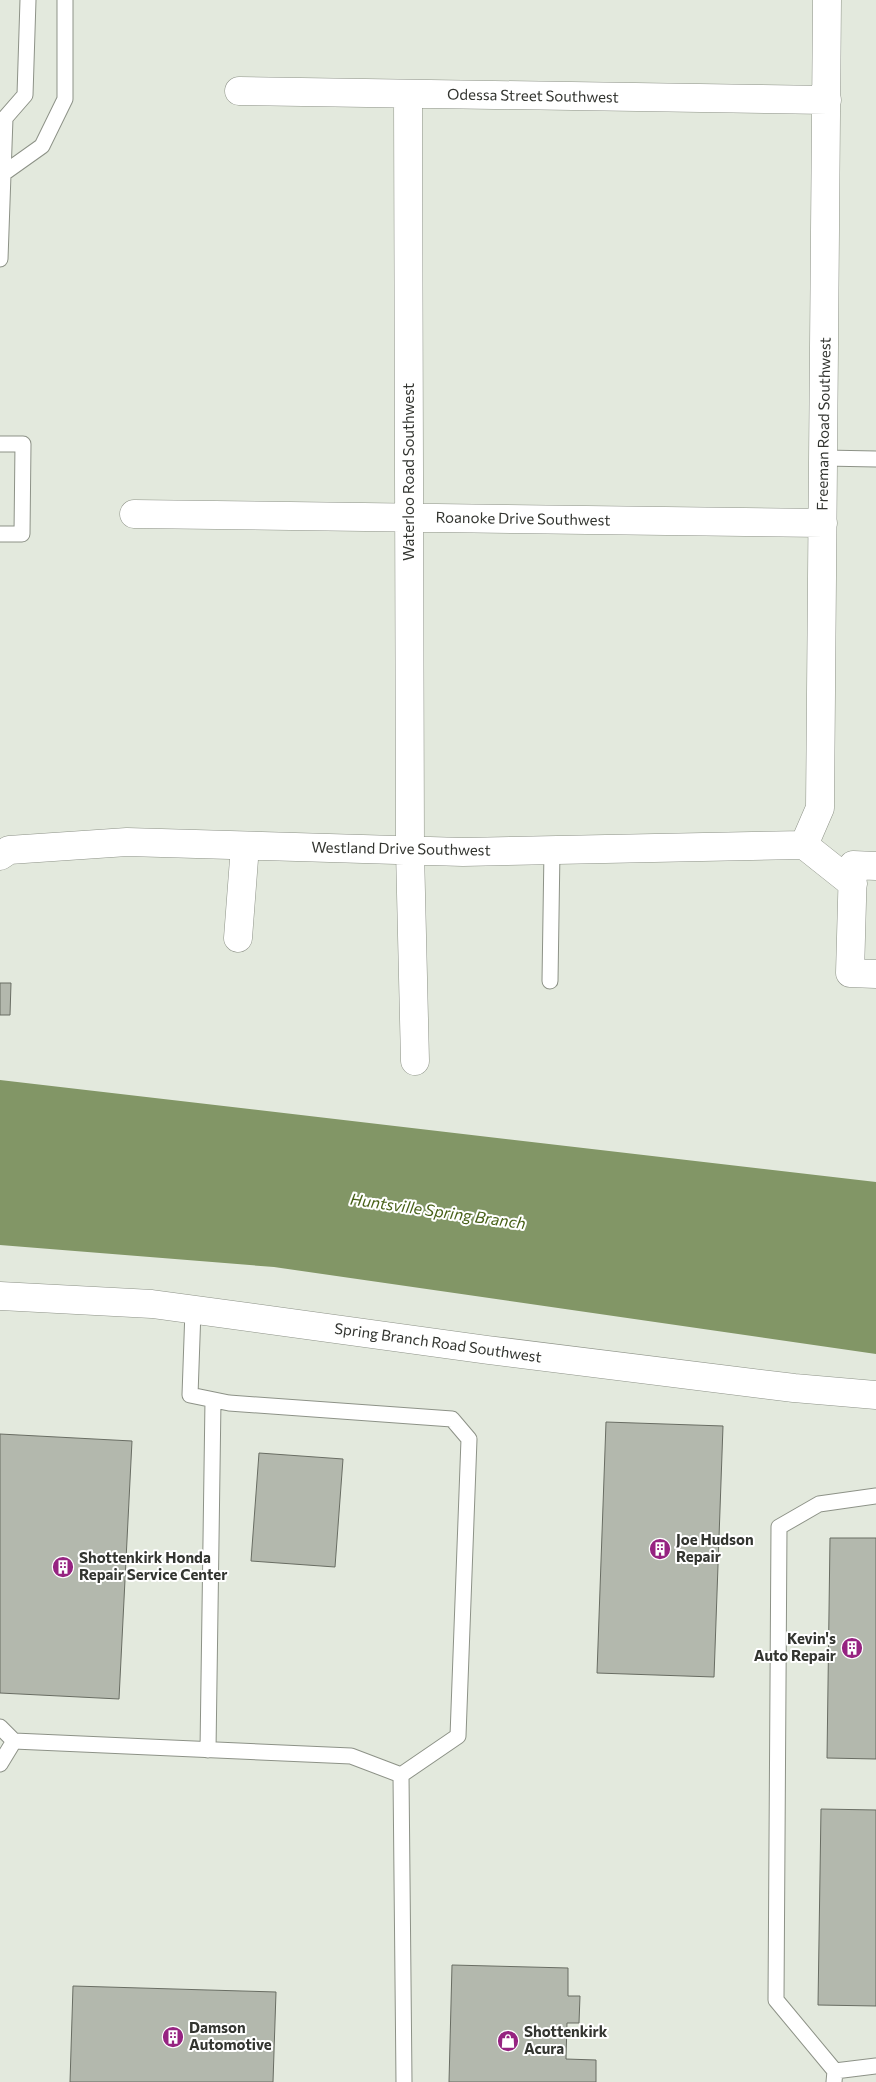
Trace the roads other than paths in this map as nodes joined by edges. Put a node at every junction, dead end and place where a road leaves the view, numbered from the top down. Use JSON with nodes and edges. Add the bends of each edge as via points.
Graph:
{"nodes":[{"id":1,"x":28,"y":0,"type":"edge"},
{"id":2,"x":65,"y":0,"type":"edge"},
{"id":3,"x":827,"y":0,"type":"edge"},
{"id":4,"x":239,"y":92,"type":"dead end"},
{"id":5,"x":408,"y":94,"type":"junction"},
{"id":6,"x":827,"y":100,"type":"junction"},
{"id":7,"x":2,"y":118,"type":"edge"},
{"id":8,"x":4,"y":173,"type":"junction"},
{"id":9,"x":0,"y":259,"type":"edge"},
{"id":10,"x":0,"y":444,"type":"edge"},
{"id":11,"x":824,"y":458,"type":"junction"},
{"id":12,"x":876,"y":459,"type":"edge"},
{"id":13,"x":134,"y":514,"type":"dead end"},
{"id":14,"x":408,"y":518,"type":"junction"},
{"id":15,"x":823,"y":523,"type":"junction"},
{"id":16,"x":0,"y":534,"type":"edge"},
{"id":17,"x":804,"y":845,"type":"junction"},
{"id":18,"x":245,"y":846,"type":"junction"},
{"id":19,"x":552,"y":850,"type":"junction"},
{"id":20,"x":410,"y":851,"type":"junction"},
{"id":21,"x":0,"y":856,"type":"edge"},
{"id":22,"x":876,"y":866,"type":"edge"},
{"id":23,"x":853,"y":884,"type":"junction"},
{"id":24,"x":238,"y":938,"type":"dead end"},
{"id":25,"x":876,"y":974,"type":"edge"},
{"id":26,"x":550,"y":981,"type":"dead end"},
{"id":27,"x":415,"y":1061,"type":"dead end"},
{"id":28,"x":0,"y":1296,"type":"edge"},
{"id":29,"x":193,"y":1310,"type":"junction"},
{"id":30,"x":876,"y":1396,"type":"edge"},
{"id":31,"x":213,"y":1400,"type":"junction"},
{"id":32,"x":876,"y":1496,"type":"edge"},
{"id":33,"x":0,"y":1727,"type":"edge"},
{"id":34,"x":14,"y":1741,"type":"junction"},
{"id":35,"x":208,"y":1750,"type":"junction"},
{"id":36,"x":0,"y":1764,"type":"edge"},
{"id":37,"x":401,"y":1775,"type":"junction"},
{"id":38,"x":876,"y":2066,"type":"edge"},
{"id":39,"x":834,"y":2076,"type":"edge"},
{"id":40,"x":404,"y":2082,"type":"edge"}],
"edges":[{"from":1,"to":7,"type":"lane","via":[[25,95]]},
{"from":2,"to":8,"type":"lane","via":[[65,100],[42,146]]},
{"from":3,"to":6,"type":"street","name":"Freeman Road Southwest"},
{"from":4,"to":5,"type":"street","name":"Odessa Street Southwest"},
{"from":5,"to":6,"type":"street","name":"Odessa Street Southwest"},
{"from":5,"to":14,"type":"street","name":"Waterloo Road Southwest"},
{"from":6,"to":11,"type":"street","name":"Freeman Road Southwest"},
{"from":7,"to":8,"type":"lane"},
{"from":8,"to":9,"type":"lane"},
{"from":10,"to":16,"type":"lane","via":[[23,444],[22,534]]},
{"from":11,"to":12,"type":"lane"},
{"from":11,"to":15,"type":"street","name":"Freeman Road Southwest"},
{"from":13,"to":14,"type":"street","name":"Roanoke Drive Southwest"},
{"from":14,"to":15,"type":"street","name":"Roanoke Drive Southwest"},
{"from":14,"to":20,"type":"street","name":"Waterloo Road Southwest"},
{"from":15,"to":17,"type":"street","name":"Freeman Road Southwest","via":[[820,808]]},
{"from":17,"to":19,"type":"street","name":"Westland Drive Southwest"},
{"from":17,"to":23,"type":"street"},
{"from":18,"to":20,"type":"street","name":"Westland Drive Southwest"},
{"from":18,"to":21,"type":"street","name":"Westland Drive Southwest","via":[[127,842],[9,850]]},
{"from":18,"to":24,"type":"street"},
{"from":19,"to":20,"type":"street","name":"Westland Drive Southwest"},
{"from":19,"to":26,"type":"lane"},
{"from":20,"to":27,"type":"street","name":"Waterloo Road Southwest"},
{"from":22,"to":23,"type":"street","via":[[854,865]]},
{"from":23,"to":25,"type":"street","via":[[850,973]]},
{"from":28,"to":29,"type":"street","name":"Spring Branch Road Southwest","via":[[152,1304]]},
{"from":29,"to":30,"type":"street","name":"Spring Branch Road Southwest","via":[[498,1352]]},
{"from":29,"to":31,"type":"lane","via":[[190,1395]]},
{"from":31,"to":35,"type":"lane"},
{"from":31,"to":37,"type":"lane","via":[[228,1404],[452,1419],[469,1439],[458,1736]]},
{"from":32,"to":39,"type":"lane","via":[[819,1504],[779,1527],[776,2000]]},
{"from":33,"to":34,"type":"lane"},
{"from":34,"to":35,"type":"lane"},
{"from":34,"to":36,"type":"lane"},
{"from":35,"to":37,"type":"lane","via":[[351,1756]]},
{"from":37,"to":40,"type":"lane"},
{"from":38,"to":39,"type":"lane"}]}
